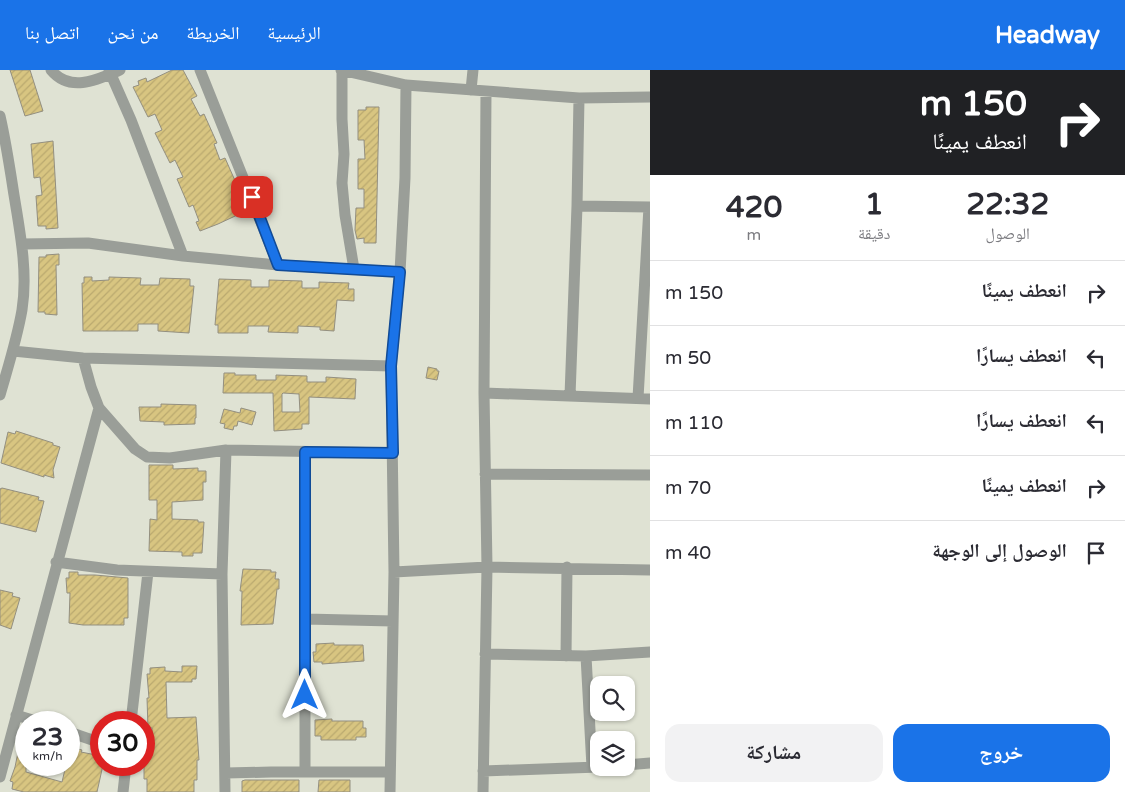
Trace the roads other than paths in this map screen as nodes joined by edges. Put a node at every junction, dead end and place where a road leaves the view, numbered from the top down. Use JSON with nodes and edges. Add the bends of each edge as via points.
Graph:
{"nodes":[{"id":1,"x":51,"y":70,"type":"edge"},
{"id":2,"x":200,"y":70,"type":"edge"},
{"id":3,"x":341,"y":70,"type":"edge"},
{"id":4,"x":473,"y":70,"type":"edge"},
{"id":5,"x":113,"y":71,"type":"edge"},
{"id":6,"x":406,"y":85,"type":"junction"},
{"id":7,"x":470,"y":90,"type":"junction"},
{"id":8,"x":486,"y":92,"type":"junction"},
{"id":9,"x":650,"y":97,"type":"edge"},
{"id":10,"x":579,"y":98,"type":"junction"},
{"id":11,"x":0,"y":116,"type":"edge"},
{"id":12,"x":577,"y":206,"type":"junction"},
{"id":13,"x":649,"y":207,"type":"edge"},
{"id":14,"x":22,"y":244,"type":"junction"},
{"id":15,"x":183,"y":256,"type":"junction"},
{"id":16,"x":278,"y":265,"type":"junction"},
{"id":17,"x":354,"y":269,"type":"junction"},
{"id":18,"x":400,"y":272,"type":"junction"},
{"id":19,"x":12,"y":351,"type":"junction"},
{"id":20,"x":83,"y":358,"type":"junction"},
{"id":21,"x":391,"y":366,"type":"junction"},
{"id":22,"x":484,"y":393,"type":"junction"},
{"id":23,"x":0,"y":395,"type":"edge"},
{"id":24,"x":570,"y":396,"type":"junction"},
{"id":25,"x":638,"y":398,"type":"junction"},
{"id":26,"x":650,"y":399,"type":"edge"},
{"id":27,"x":99,"y":408,"type":"junction"},
{"id":28,"x":226,"y":450,"type":"junction"},
{"id":29,"x":305,"y":452,"type":"junction"},
{"id":30,"x":393,"y":453,"type":"junction"},
{"id":31,"x":485,"y":474,"type":"junction"},
{"id":32,"x":650,"y":475,"type":"edge"},
{"id":33,"x":56,"y":562,"type":"junction"},
{"id":34,"x":487,"y":567,"type":"junction"},
{"id":35,"x":567,"y":567,"type":"junction"},
{"id":36,"x":650,"y":570,"type":"edge"},
{"id":37,"x":148,"y":572,"type":"junction"},
{"id":38,"x":394,"y":572,"type":"junction"},
{"id":39,"x":222,"y":574,"type":"junction"},
{"id":40,"x":305,"y":619,"type":"junction"},
{"id":41,"x":393,"y":621,"type":"junction"},
{"id":42,"x":650,"y":652,"type":"edge"},
{"id":43,"x":485,"y":654,"type":"junction"},
{"id":44,"x":566,"y":656,"type":"junction"},
{"id":45,"x":586,"y":656,"type":"junction"},
{"id":46,"x":17,"y":711,"type":"edge"},
{"id":47,"x":132,"y":711,"type":"edge"},
{"id":48,"x":15,"y":720,"type":"edge"},
{"id":49,"x":592,"y":731,"type":"edge"},
{"id":50,"x":650,"y":763,"type":"edge"},
{"id":51,"x":635,"y":764,"type":"edge"},
{"id":52,"x":590,"y":767,"type":"edge"},
{"id":53,"x":483,"y":771,"type":"junction"},
{"id":54,"x":305,"y":772,"type":"junction"},
{"id":55,"x":390,"y":772,"type":"junction"},
{"id":56,"x":226,"y":773,"type":"junction"},
{"id":57,"x":125,"y":776,"type":"edge"},
{"id":58,"x":0,"y":777,"type":"edge"},
{"id":59,"x":124,"y":792,"type":"edge"},
{"id":60,"x":225,"y":792,"type":"edge"},
{"id":61,"x":390,"y":792,"type":"edge"},
{"id":62,"x":483,"y":792,"type":"edge"}],
"edges":[{"from":1,"to":5,"type":"street","via":[[73,84],[93,82]]},
{"from":2,"to":16,"type":"street"},
{"from":3,"to":6,"type":"street"},
{"from":3,"to":17,"type":"street","via":[[342,183]]},
{"from":4,"to":7,"type":"street"},
{"from":5,"to":15,"type":"street"},
{"from":6,"to":7,"type":"street"},
{"from":6,"to":18,"type":"street"},
{"from":7,"to":8,"type":"street"},
{"from":8,"to":10,"type":"street"},
{"from":8,"to":22,"type":"street"},
{"from":9,"to":10,"type":"street"},
{"from":10,"to":12,"type":"street"},
{"from":11,"to":14,"type":"street"},
{"from":12,"to":13,"type":"street"},
{"from":12,"to":24,"type":"street"},
{"from":13,"to":25,"type":"street"},
{"from":14,"to":15,"type":"street","via":[[88,243]]},
{"from":14,"to":19,"type":"street","via":[[22,310]]},
{"from":15,"to":16,"type":"street"},
{"from":16,"to":17,"type":"street"},
{"from":17,"to":18,"type":"street"},
{"from":18,"to":21,"type":"street"},
{"from":19,"to":20,"type":"street"},
{"from":19,"to":23,"type":"street"},
{"from":20,"to":21,"type":"street"},
{"from":20,"to":27,"type":"street"},
{"from":21,"to":30,"type":"street"},
{"from":22,"to":24,"type":"street"},
{"from":22,"to":31,"type":"street"},
{"from":24,"to":25,"type":"street"},
{"from":25,"to":26,"type":"street"},
{"from":27,"to":28,"type":"street","via":[[135,449],[147,457],[170,458]]},
{"from":27,"to":33,"type":"street"},
{"from":28,"to":29,"type":"street"},
{"from":28,"to":39,"type":"street"},
{"from":29,"to":30,"type":"street"},
{"from":29,"to":40,"type":"street"},
{"from":30,"to":38,"type":"street"},
{"from":31,"to":32,"type":"street"},
{"from":31,"to":34,"type":"street"},
{"from":33,"to":37,"type":"street"},
{"from":33,"to":46,"type":"street"},
{"from":34,"to":35,"type":"street"},
{"from":34,"to":38,"type":"street"},
{"from":34,"to":43,"type":"street"},
{"from":35,"to":36,"type":"street"},
{"from":35,"to":44,"type":"street"},
{"from":37,"to":39,"type":"street"},
{"from":37,"to":47,"type":"street"},
{"from":38,"to":41,"type":"street"},
{"from":39,"to":56,"type":"street"},
{"from":40,"to":41,"type":"street"},
{"from":40,"to":54,"type":"street"},
{"from":41,"to":55,"type":"street"},
{"from":42,"to":45,"type":"street"},
{"from":43,"to":44,"type":"street"},
{"from":43,"to":53,"type":"street"},
{"from":44,"to":45,"type":"street"},
{"from":45,"to":49,"type":"street"},
{"from":48,"to":58,"type":"street"},
{"from":50,"to":51,"type":"street"},
{"from":52,"to":53,"type":"street"},
{"from":53,"to":62,"type":"street"},
{"from":54,"to":55,"type":"street"},
{"from":54,"to":56,"type":"street"},
{"from":55,"to":61,"type":"street"},
{"from":56,"to":60,"type":"street"},
{"from":57,"to":59,"type":"street"}]}
